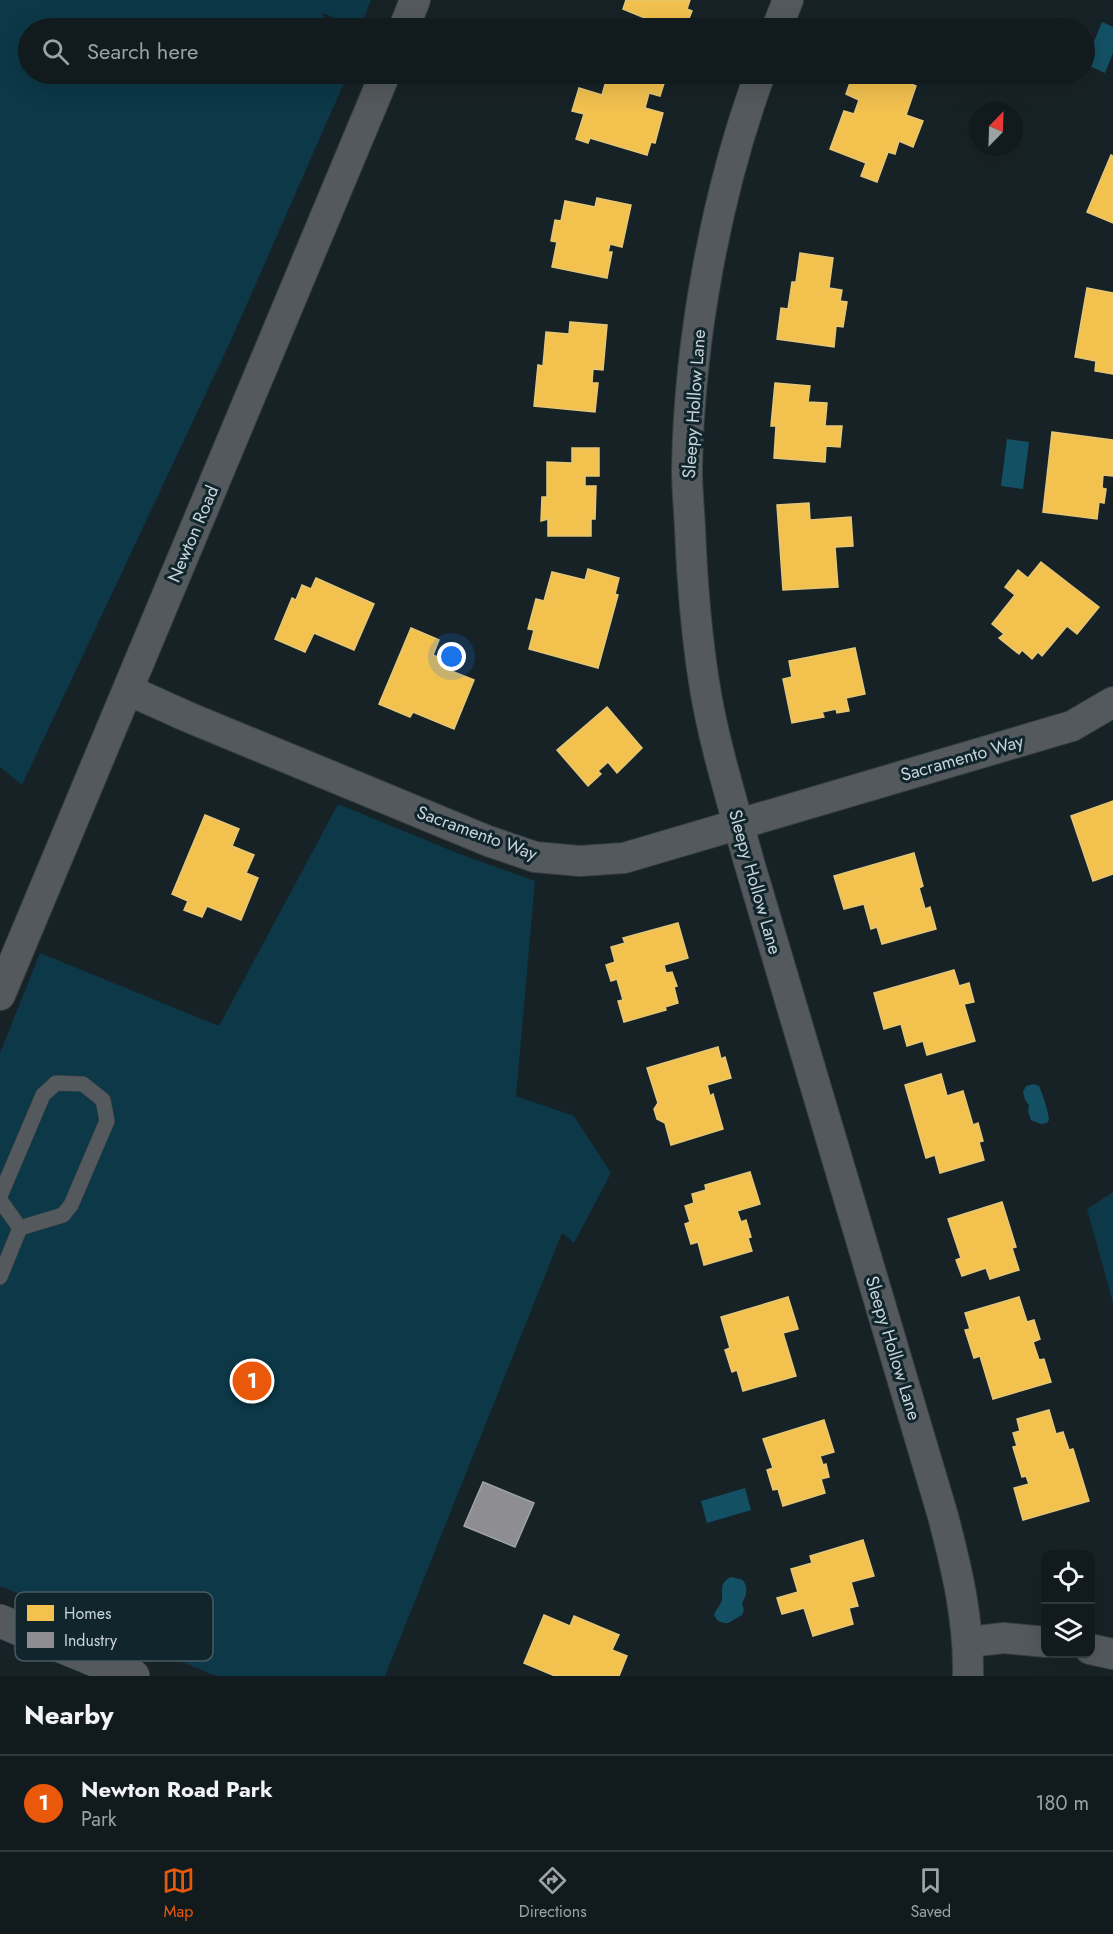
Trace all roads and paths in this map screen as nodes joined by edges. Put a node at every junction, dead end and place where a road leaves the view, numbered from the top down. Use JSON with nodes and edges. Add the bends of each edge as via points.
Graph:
{"nodes":[{"id":1,"x":416,"y":0,"type":"edge"},
{"id":2,"x":788,"y":0,"type":"edge"},
{"id":3,"x":408,"y":18,"type":"edge"},
{"id":4,"x":781,"y":18,"type":"edge"},
{"id":5,"x":381,"y":84,"type":"edge"},
{"id":6,"x":756,"y":84,"type":"edge"},
{"id":7,"x":128,"y":690,"type":"junction"},
{"id":8,"x":1113,"y":702,"type":"edge"},
{"id":9,"x":739,"y":825,"type":"junction"},
{"id":10,"x":0,"y":995,"type":"edge"},
{"id":11,"x":0,"y":1198,"type":"edge"},
{"id":12,"x":20,"y":1228,"type":"junction"},
{"id":13,"x":0,"y":1277,"type":"edge"},
{"id":14,"x":0,"y":1621,"type":"edge"},
{"id":15,"x":15,"y":1627,"type":"edge"},
{"id":16,"x":968,"y":1642,"type":"junction"},
{"id":17,"x":1041,"y":1642,"type":"edge"},
{"id":18,"x":1095,"y":1650,"type":"edge"},
{"id":19,"x":1113,"y":1654,"type":"edge"},
{"id":20,"x":97,"y":1661,"type":"edge"},
{"id":21,"x":133,"y":1676,"type":"edge"},
{"id":22,"x":968,"y":1676,"type":"edge"}],
"edges":[{"from":1,"to":3,"type":"street"},
{"from":2,"to":4,"type":"street"},
{"from":5,"to":7,"type":"street","name":"Newton Road"},
{"from":6,"to":9,"type":"street","name":"Sleepy Hollow Lane","via":[[725,188],[708,275],[693,366],[687,470],[692,572],[704,683]]},
{"from":7,"to":9,"type":"street","name":"Sacramento Way","via":[[477,837],[535,857],[580,861],[624,858]]},
{"from":7,"to":10,"type":"street","name":"Newton Road"},
{"from":8,"to":9,"type":"street","name":"Sacramento Way","via":[[1072,726]]},
{"from":9,"to":16,"type":"street","name":"Sleepy Hollow Lane","via":[[943,1516],[959,1579]]},
{"from":11,"to":12,"type":"lane"},
{"from":11,"to":12,"type":"lane","via":[[43,1095],[56,1083],[83,1084],[103,1100],[106,1121],[71,1205],[63,1215]]},
{"from":12,"to":13,"type":"lane"},
{"from":14,"to":15,"type":"street"},
{"from":16,"to":17,"type":"street","via":[[1004,1638]]},
{"from":16,"to":22,"type":"street","name":"Sleepy Hollow Lane"},
{"from":18,"to":19,"type":"street"},
{"from":20,"to":21,"type":"street"}]}
